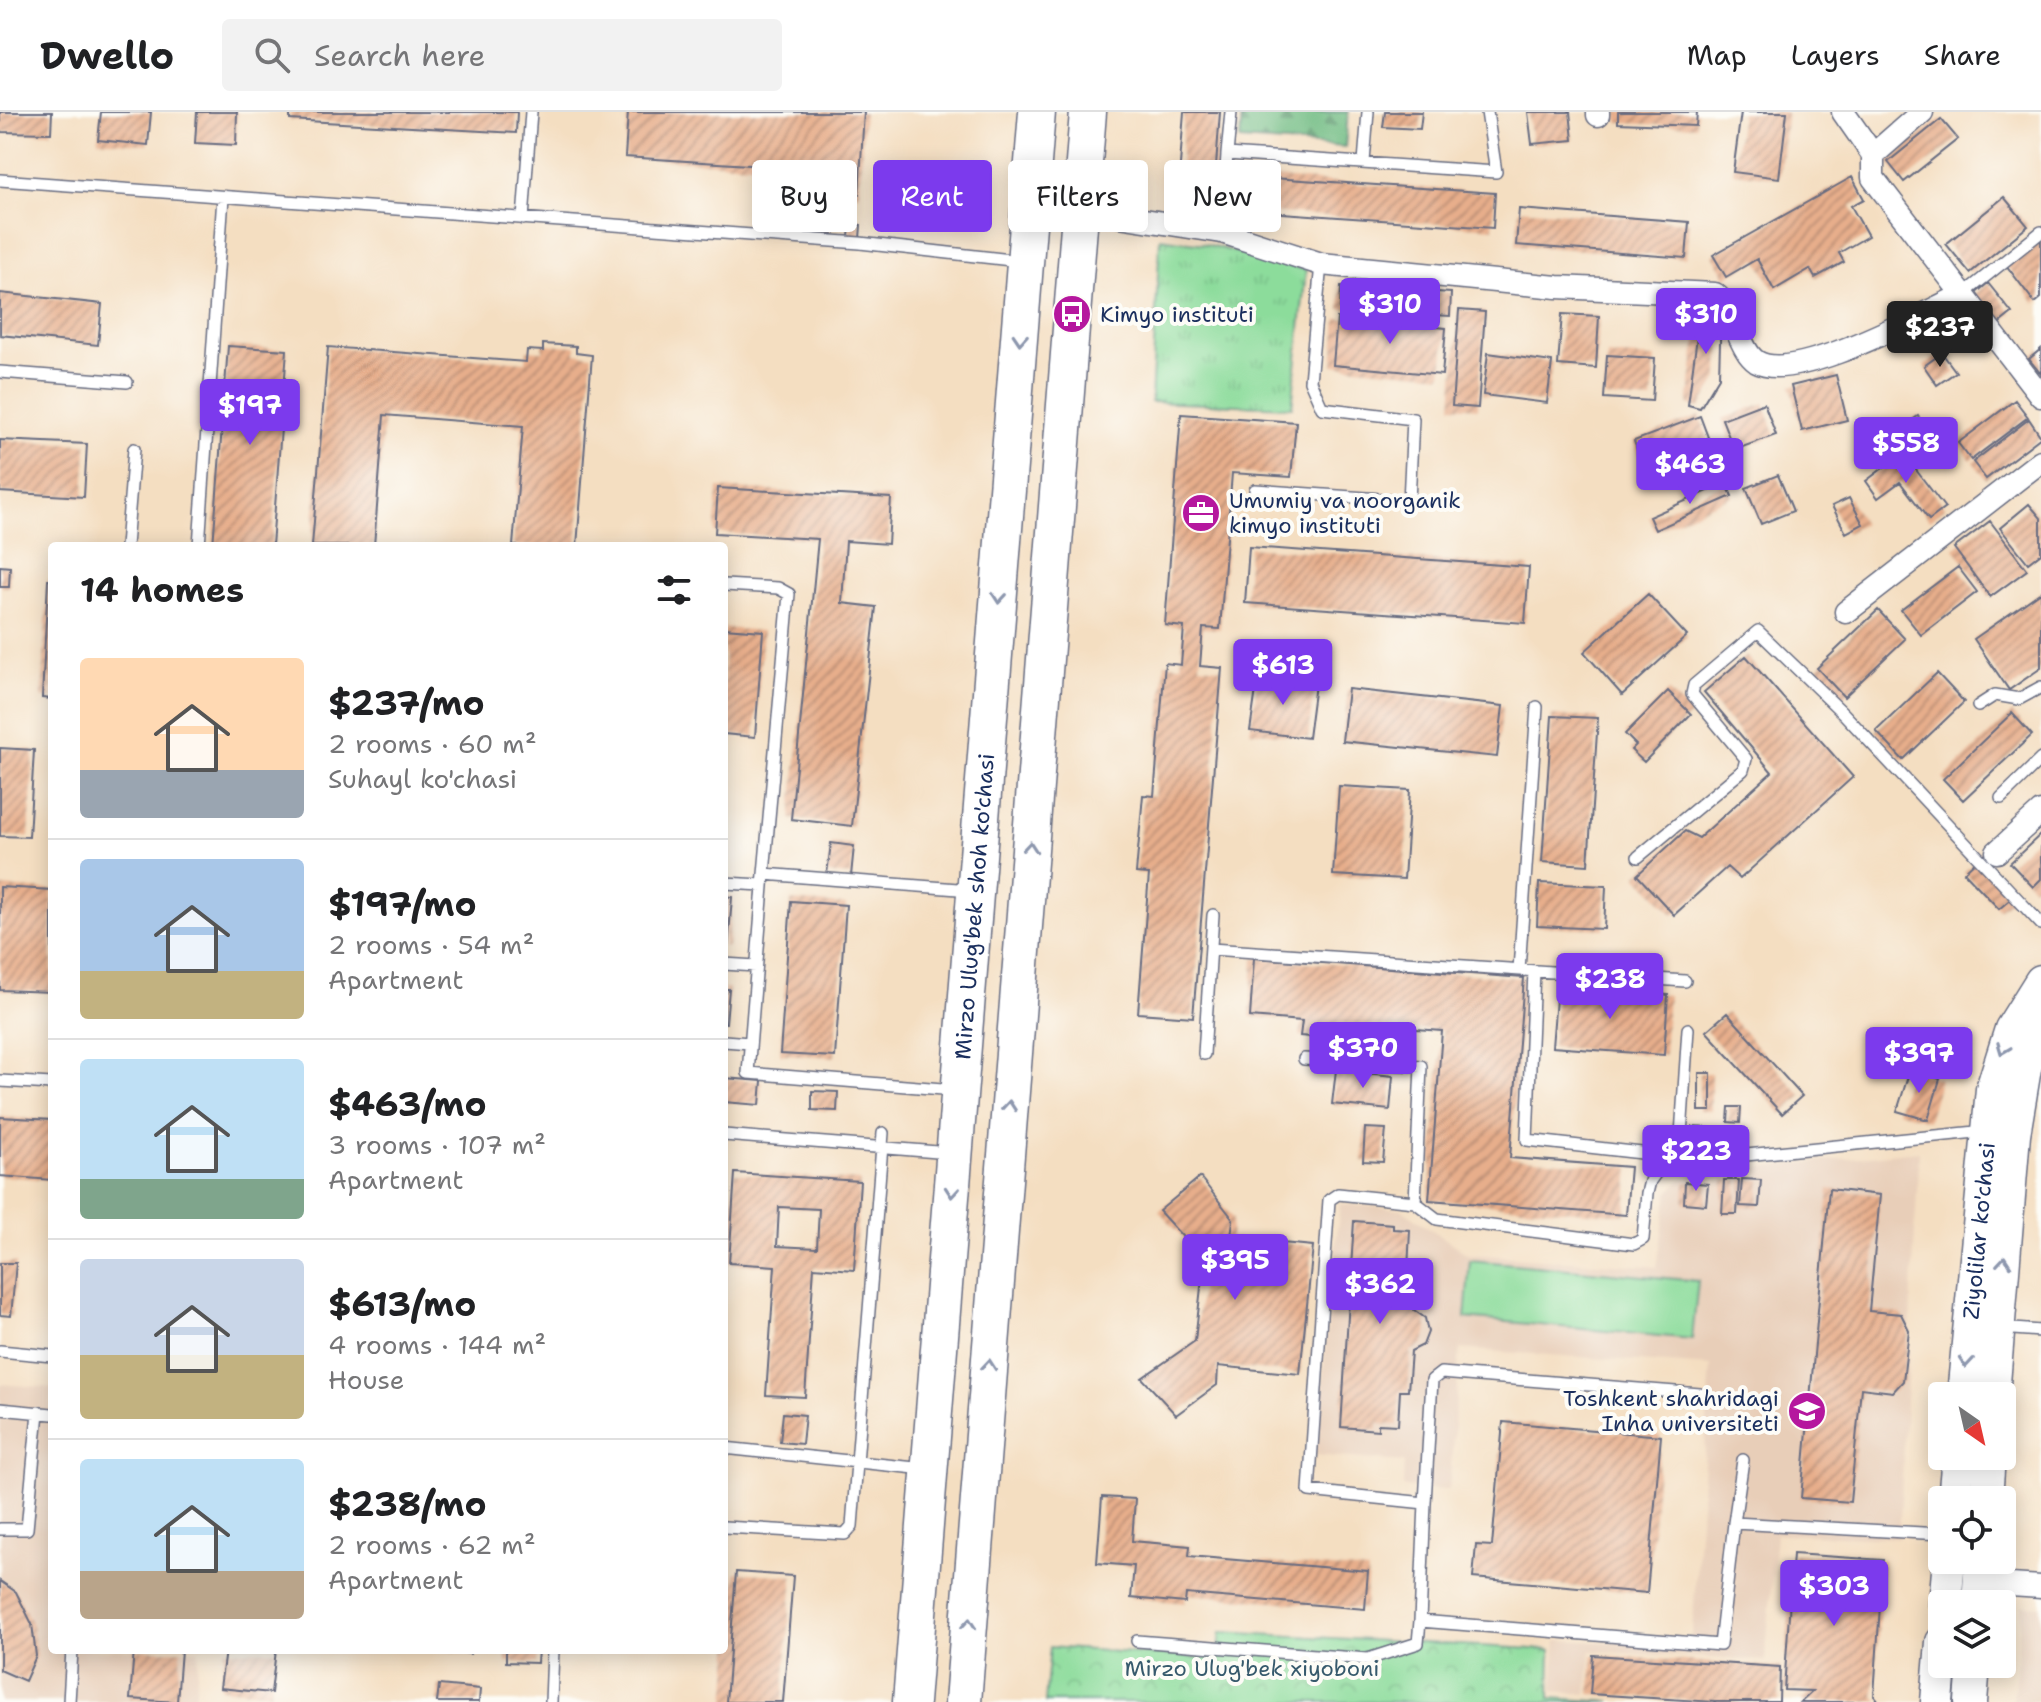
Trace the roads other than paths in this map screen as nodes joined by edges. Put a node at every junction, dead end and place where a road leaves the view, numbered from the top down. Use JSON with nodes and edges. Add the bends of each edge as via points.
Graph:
{"nodes":[{"id":1,"x":531,"y":112,"type":"edge"},
{"id":2,"x":1037,"y":112,"type":"edge"},
{"id":3,"x":1088,"y":112,"type":"edge"},
{"id":4,"x":1231,"y":112,"type":"edge"},
{"id":5,"x":1368,"y":112,"type":"edge"},
{"id":6,"x":1487,"y":112,"type":"edge"},
{"id":7,"x":1843,"y":112,"type":"edge"},
{"id":8,"x":1922,"y":112,"type":"edge"},
{"id":9,"x":1227,"y":154,"type":"junction"},
{"id":10,"x":1873,"y":155,"type":"junction"},
{"id":11,"x":1084,"y":160,"type":"edge"},
{"id":12,"x":1227,"y":160,"type":"edge"},
{"id":13,"x":1364,"y":162,"type":"junction"},
{"id":14,"x":0,"y":180,"type":"edge"},
{"id":15,"x":223,"y":197,"type":"junction"},
{"id":16,"x":523,"y":219,"type":"junction"},
{"id":17,"x":1078,"y":232,"type":"edge"},
{"id":18,"x":1222,"y":232,"type":"edge"},
{"id":19,"x":2041,"y":232,"type":"edge"},
{"id":20,"x":1026,"y":261,"type":"junction"},
{"id":21,"x":1321,"y":264,"type":"junction"},
{"id":22,"x":1076,"y":265,"type":"junction"},
{"id":23,"x":1961,"y":296,"type":"junction"},
{"id":24,"x":0,"y":372,"type":"edge"},
{"id":25,"x":127,"y":382,"type":"dead end"},
{"id":26,"x":2041,"y":396,"type":"edge"},
{"id":27,"x":134,"y":449,"type":"dead end"},
{"id":28,"x":2041,"y":461,"type":"edge"},
{"id":29,"x":1255,"y":490,"type":"dead end"},
{"id":30,"x":126,"y":542,"type":"edge"},
{"id":31,"x":199,"y":542,"type":"edge"},
{"id":32,"x":728,"y":585,"type":"edge"},
{"id":33,"x":1846,"y":612,"type":"dead end"},
{"id":34,"x":2041,"y":687,"type":"edge"},
{"id":35,"x":1978,"y":706,"type":"dead end"},
{"id":36,"x":1537,"y":707,"type":"dead end"},
{"id":37,"x":2041,"y":759,"type":"edge"},
{"id":38,"x":2001,"y":798,"type":"dead end"},
{"id":39,"x":2041,"y":812,"type":"edge"},
{"id":40,"x":1997,"y":852,"type":"dead end"},
{"id":41,"x":1638,"y":857,"type":"dead end"},
{"id":42,"x":763,"y":880,"type":"junction"},
{"id":43,"x":728,"y":883,"type":"edge"},
{"id":44,"x":976,"y":890,"type":"junction"},
{"id":45,"x":1213,"y":915,"type":"dead end"},
{"id":46,"x":2041,"y":924,"type":"edge"},
{"id":47,"x":1211,"y":949,"type":"junction"},
{"id":48,"x":728,"y":964,"type":"edge"},
{"id":49,"x":756,"y":966,"type":"junction"},
{"id":50,"x":1519,"y":970,"type":"junction"},
{"id":51,"x":1534,"y":971,"type":"junction"},
{"id":52,"x":1685,"y":981,"type":"dead end"},
{"id":53,"x":2041,"y":981,"type":"edge"},
{"id":54,"x":2041,"y":1023,"type":"edge"},
{"id":55,"x":1688,"y":1029,"type":"dead end"},
{"id":56,"x":728,"y":1041,"type":"edge"},
{"id":57,"x":750,"y":1043,"type":"junction"},
{"id":58,"x":1204,"y":1054,"type":"dead end"},
{"id":59,"x":1304,"y":1059,"type":"dead end"},
{"id":60,"x":0,"y":1081,"type":"edge"},
{"id":61,"x":48,"y":1084,"type":"edge"},
{"id":62,"x":960,"y":1090,"type":"junction"},
{"id":63,"x":1986,"y":1131,"type":"junction"},
{"id":64,"x":883,"y":1133,"type":"dead end"},
{"id":65,"x":728,"y":1135,"type":"edge"},
{"id":66,"x":955,"y":1153,"type":"junction"},
{"id":67,"x":1668,"y":1156,"type":"junction"},
{"id":68,"x":1415,"y":1202,"type":"junction"},
{"id":69,"x":1999,"y":1328,"type":"junction"},
{"id":70,"x":2041,"y":1331,"type":"edge"},
{"id":71,"x":0,"y":1351,"type":"edge"},
{"id":72,"x":48,"y":1356,"type":"edge"},
{"id":73,"x":1964,"y":1382,"type":"edge"},
{"id":74,"x":1994,"y":1382,"type":"edge"},
{"id":75,"x":1700,"y":1394,"type":"dead end"},
{"id":76,"x":0,"y":1409,"type":"edge"},
{"id":77,"x":38,"y":1412,"type":"junction"},
{"id":78,"x":48,"y":1413,"type":"edge"},
{"id":79,"x":728,"y":1448,"type":"edge"},
{"id":80,"x":1743,"y":1460,"type":"dead end"},
{"id":81,"x":857,"y":1462,"type":"junction"},
{"id":82,"x":930,"y":1470,"type":"junction"},
{"id":83,"x":1425,"y":1503,"type":"junction"},
{"id":84,"x":1734,"y":1523,"type":"junction"},
{"id":85,"x":728,"y":1527,"type":"edge"},
{"id":86,"x":0,"y":1529,"type":"edge"},
{"id":87,"x":1928,"y":1533,"type":"edge"},
{"id":88,"x":1980,"y":1582,"type":"edge"},
{"id":89,"x":2041,"y":1587,"type":"edge"},
{"id":90,"x":1420,"y":1621,"type":"junction"},
{"id":91,"x":1137,"y":1641,"type":"dead end"},
{"id":92,"x":72,"y":1654,"type":"edge"},
{"id":93,"x":553,"y":1654,"type":"edge"},
{"id":94,"x":1939,"y":1678,"type":"edge"},
{"id":95,"x":1973,"y":1678,"type":"edge"},
{"id":96,"x":69,"y":1702,"type":"edge"},
{"id":97,"x":551,"y":1702,"type":"edge"},
{"id":98,"x":911,"y":1702,"type":"edge"},
{"id":99,"x":963,"y":1702,"type":"edge"},
{"id":100,"x":1937,"y":1702,"type":"edge"},
{"id":101,"x":1971,"y":1702,"type":"edge"}],
"edges":[{"from":1,"to":16,"type":"lane"},
{"from":2,"to":20,"type":"main road","name":"Mirzo Ulug'bek shoh ko'chasi"},
{"from":3,"to":11,"type":"main road"},
{"from":4,"to":9,"type":"lane"},
{"from":5,"to":13,"type":"lane"},
{"from":6,"to":13,"type":"lane","via":[[1496,172]]},
{"from":7,"to":10,"type":"street"},
{"from":8,"to":10,"type":"street"},
{"from":9,"to":12,"type":"lane"},
{"from":9,"to":13,"type":"lane"},
{"from":10,"to":23,"type":"street","via":[[1873,178]]},
{"from":14,"to":15,"type":"lane"},
{"from":15,"to":16,"type":"lane"},
{"from":15,"to":31,"type":"lane"},
{"from":16,"to":20,"type":"lane","via":[[860,243]]},
{"from":17,"to":22,"type":"main road"},
{"from":18,"to":21,"type":"street"},
{"from":19,"to":23,"type":"lane"},
{"from":20,"to":22,"type":"main road"},
{"from":20,"to":44,"type":"main road","name":"Mirzo Ulug'bek shoh ko'chasi","one_way":true},
{"from":21,"to":23,"type":"street","via":[[1557,287],[1715,294],[1755,361],[1787,366],[1825,358]]},
{"from":21,"to":29,"type":"lane","via":[[1310,381],[1322,408],[1413,419],[1409,501]]},
{"from":99,"to":22,"type":"main road","one_way":true},
{"from":23,"to":26,"type":"street"},
{"from":24,"to":25,"type":"lane"},
{"from":27,"to":30,"type":"lane"},
{"from":28,"to":33,"type":"street"},
{"from":32,"to":42,"type":"lane","via":[[778,588],[789,594]]},
{"from":34,"to":35,"type":"lane","via":[[2019,699],[1995,695]]},
{"from":36,"to":50,"type":"lane"},
{"from":37,"to":38,"type":"lane"},
{"from":39,"to":40,"type":"street"},
{"from":41,"to":46,"type":"lane","via":[[1743,770],[1746,759],[1692,694],[1694,685],[1758,631],[1844,714]]},
{"from":42,"to":43,"type":"lane"},
{"from":42,"to":44,"type":"lane"},
{"from":42,"to":49,"type":"lane"},
{"from":44,"to":62,"type":"main road","name":"Mirzo Ulug'bek shoh ko'chasi"},
{"from":45,"to":47,"type":"lane"},
{"from":47,"to":50,"type":"lane"},
{"from":47,"to":58,"type":"lane"},
{"from":48,"to":49,"type":"lane"},
{"from":49,"to":57,"type":"lane"},
{"from":50,"to":51,"type":"lane"},
{"from":51,"to":52,"type":"lane"},
{"from":51,"to":67,"type":"lane","via":[[1527,1140]]},
{"from":53,"to":63,"type":"main road","name":"Ziyolilar ko'chasi","one_way":true,"via":[[2003,1049]]},
{"from":69,"to":54,"type":"main road","name":"Ziyolilar ko'chasi","one_way":true,"via":[[2018,1108]]},
{"from":55,"to":67,"type":"lane","via":[[1681,1135]]},
{"from":56,"to":57,"type":"lane"},
{"from":57,"to":62,"type":"lane","via":[[748,1073]]},
{"from":59,"to":68,"type":"lane","via":[[1421,1066]]},
{"from":60,"to":61,"type":"lane"},
{"from":62,"to":66,"type":"main road","name":"Mirzo Ulug'bek shoh ko'chasi"},
{"from":63,"to":67,"type":"lane","via":[[1706,1159]]},
{"from":63,"to":73,"type":"main road","name":"Ziyolilar ko'chasi","one_way":true},
{"from":64,"to":81,"type":"lane"},
{"from":65,"to":66,"type":"lane"},
{"from":66,"to":82,"type":"main road","name":"Mirzo Ulug'bek shoh ko'chasi","one_way":true},
{"from":67,"to":68,"type":"lane","via":[[1650,1181],[1642,1243],[1450,1224]]},
{"from":68,"to":83,"type":"lane","via":[[1338,1194],[1329,1200],[1309,1491]]},
{"from":69,"to":70,"type":"lane"},
{"from":69,"to":74,"type":"main road","name":"Ziyolilar ko'chasi"},
{"from":71,"to":72,"type":"lane"},
{"from":75,"to":83,"type":"lane","via":[[1441,1373],[1432,1380]]},
{"from":76,"to":77,"type":"lane"},
{"from":77,"to":78,"type":"lane"},
{"from":77,"to":86,"type":"lane","via":[[27,1529]]},
{"from":79,"to":81,"type":"lane"},
{"from":80,"to":84,"type":"lane"},
{"from":81,"to":82,"type":"lane"},
{"from":81,"to":85,"type":"lane","via":[[852,1526],[845,1534]]},
{"from":82,"to":98,"type":"main road","name":"Mirzo Ulug'bek shoh ko'chasi"},
{"from":83,"to":90,"type":"lane"},
{"from":84,"to":87,"type":"lane"},
{"from":84,"to":90,"type":"lane","via":[[1720,1645]]},
{"from":88,"to":89,"type":"street"},
{"from":90,"to":91,"type":"lane","via":[[1418,1643],[1368,1659]]},
{"from":92,"to":96,"type":"lane"},
{"from":93,"to":97,"type":"lane"},
{"from":94,"to":100,"type":"main road"},
{"from":95,"to":101,"type":"main road"}]}
